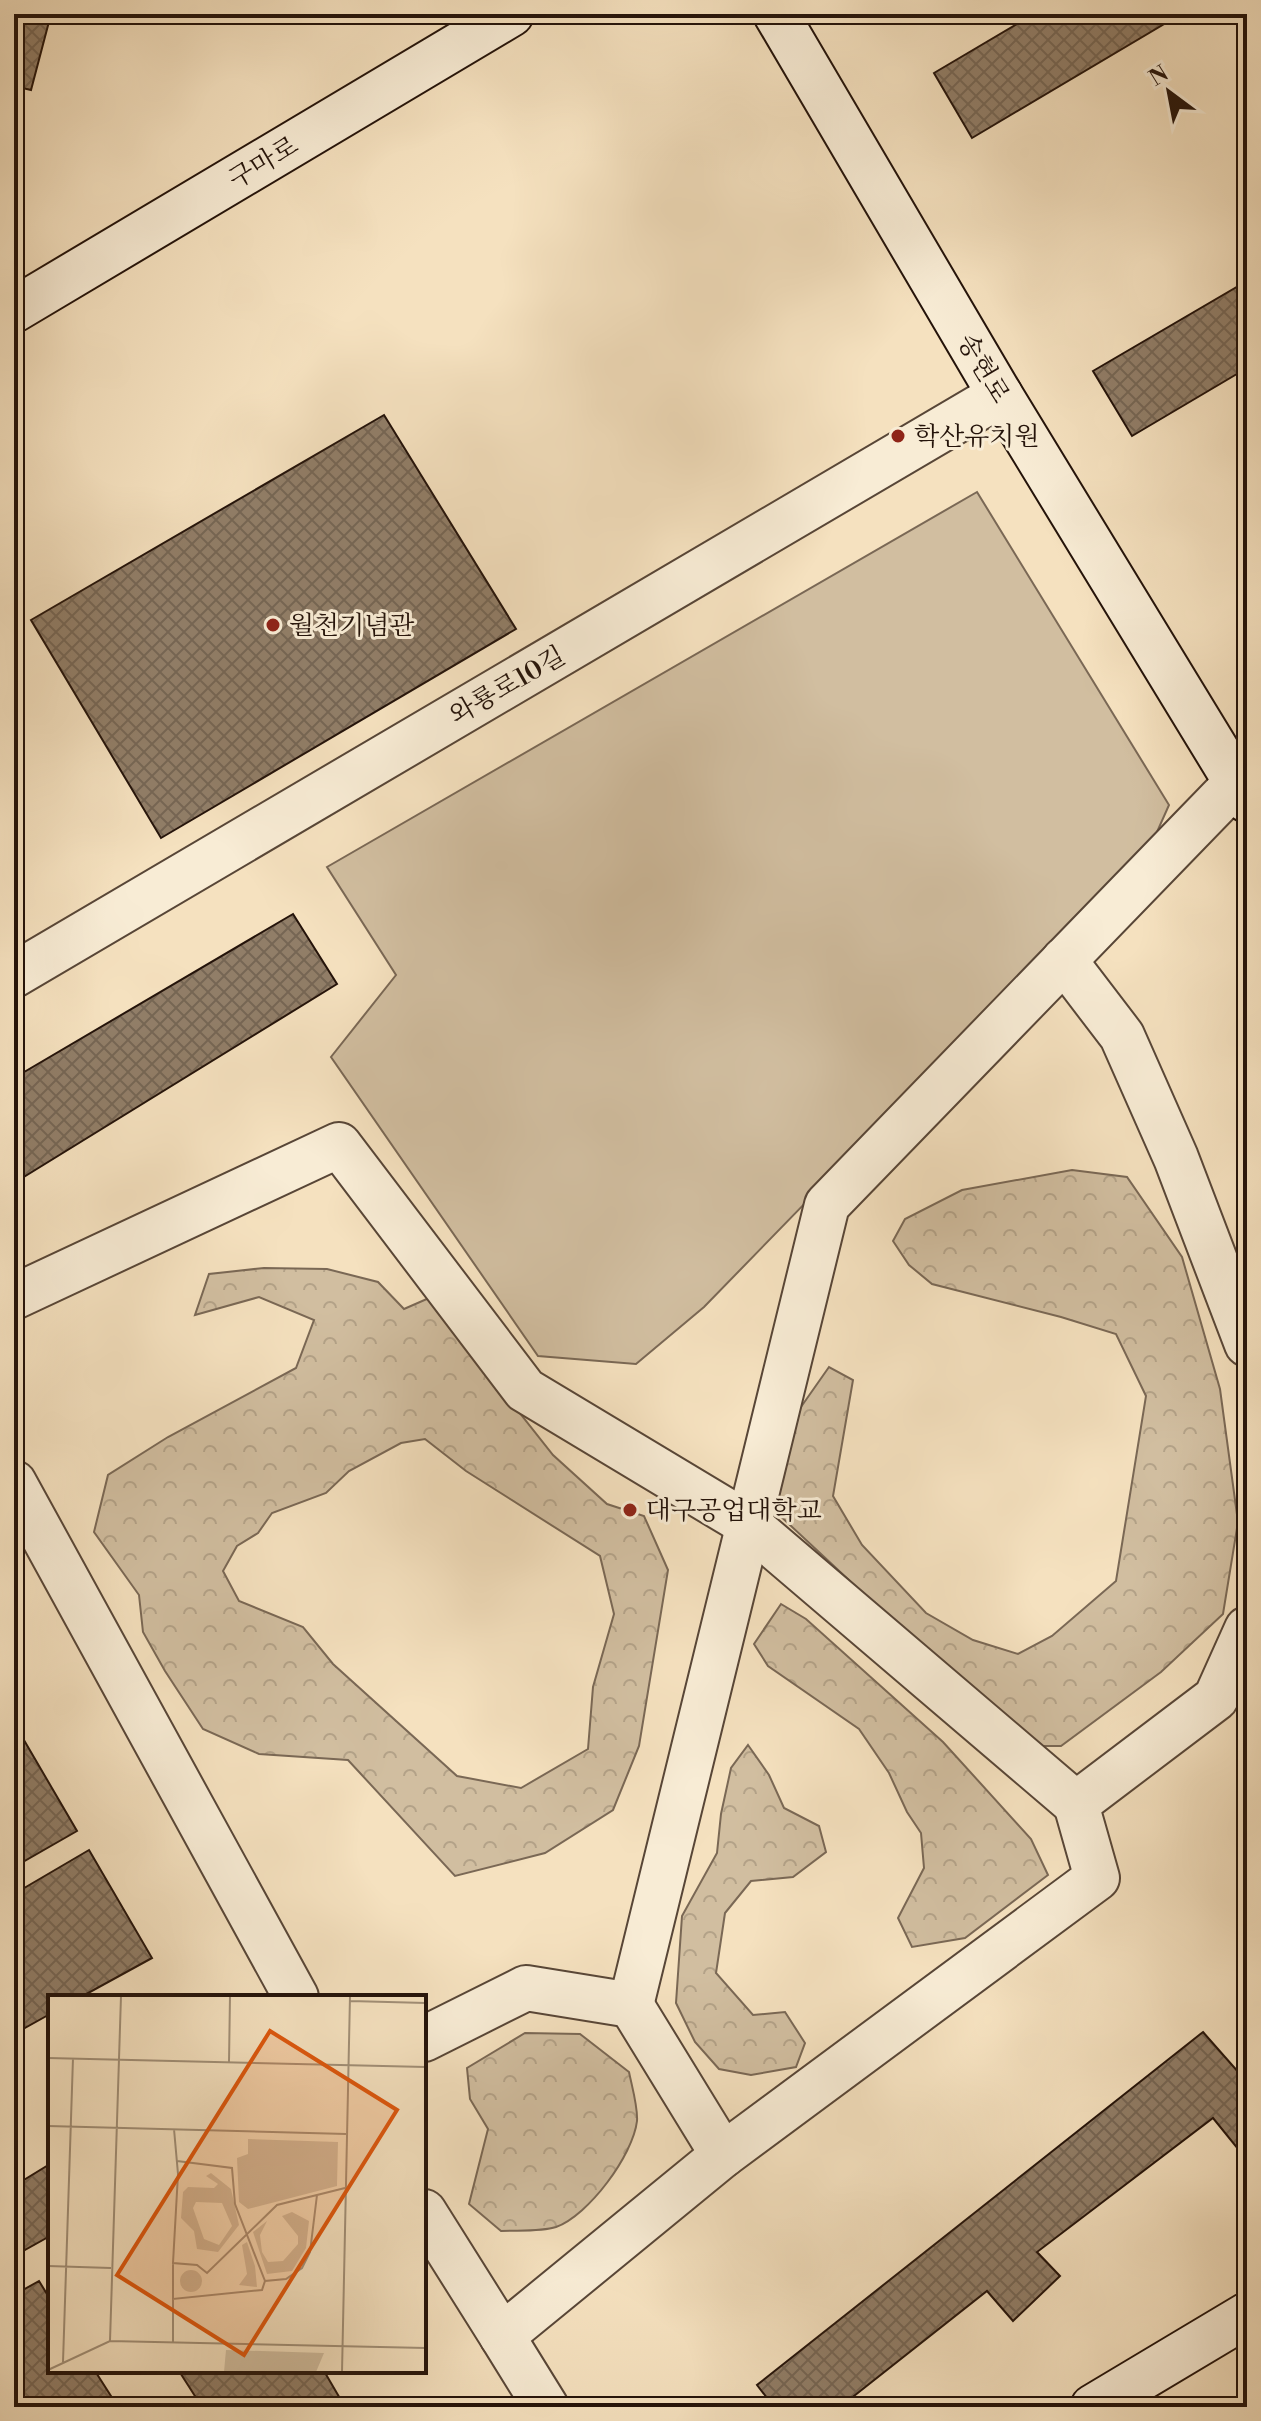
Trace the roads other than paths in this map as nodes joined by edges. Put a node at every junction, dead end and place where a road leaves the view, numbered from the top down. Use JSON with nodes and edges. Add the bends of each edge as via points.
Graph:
{"nodes":[{"id":1,"x":511,"y":14,"type":"edge"},
{"id":2,"x":776,"y":14,"type":"edge"},
{"id":3,"x":14,"y":310,"type":"edge"},
{"id":4,"x":1000,"y":395,"type":"junction"},
{"id":5,"x":1242,"y":792,"type":"edge"},
{"id":6,"x":1064,"y":960,"type":"junction"},
{"id":7,"x":14,"y":975,"type":"edge"},
{"id":8,"x":14,"y":1297,"type":"edge"},
{"id":9,"x":1247,"y":1344,"type":"edge"},
{"id":10,"x":14,"y":1483,"type":"edge"},
{"id":11,"x":748,"y":1524,"type":"junction"},
{"id":12,"x":1247,"y":1629,"type":"edge"},
{"id":13,"x":1076,"y":1804,"type":"junction"},
{"id":14,"x":295,"y":1995,"type":"edge"},
{"id":15,"x":631,"y":2005,"type":"junction"},
{"id":16,"x":426,"y":2038,"type":"edge"},
{"id":17,"x":723,"y":2155,"type":"junction"},
{"id":18,"x":426,"y":2215,"type":"edge"},
{"id":19,"x":1247,"y":2315,"type":"edge"},
{"id":20,"x":502,"y":2336,"type":"junction"},
{"id":21,"x":546,"y":2407,"type":"edge"},
{"id":22,"x":1093,"y":2407,"type":"edge"}],
"edges":[{"from":1,"to":3,"type":"street","name":"구마로"},
{"from":2,"to":4,"type":"street","name":"송현로"},
{"from":4,"to":5,"type":"street","name":"송현로"},
{"from":4,"to":7,"type":"street","name":"와룡로10길"},
{"from":5,"to":6,"type":"street"},
{"from":6,"to":9,"type":"street","via":[[1122,1036],[1176,1158]]},
{"from":6,"to":11,"type":"street","via":[[827,1205]]},
{"from":8,"to":11,"type":"street","via":[[339,1145],[525,1390]]},
{"from":10,"to":14,"type":"street"},
{"from":11,"to":13,"type":"street"},
{"from":11,"to":15,"type":"street"},
{"from":12,"to":13,"type":"street","via":[[1216,1698]]},
{"from":13,"to":17,"type":"street","via":[[1097,1878]]},
{"from":15,"to":16,"type":"street","via":[[526,1988]]},
{"from":15,"to":17,"type":"street"},
{"from":17,"to":20,"type":"street"},
{"from":18,"to":20,"type":"street"},
{"from":19,"to":22,"type":"street"},
{"from":20,"to":21,"type":"street"}]}
